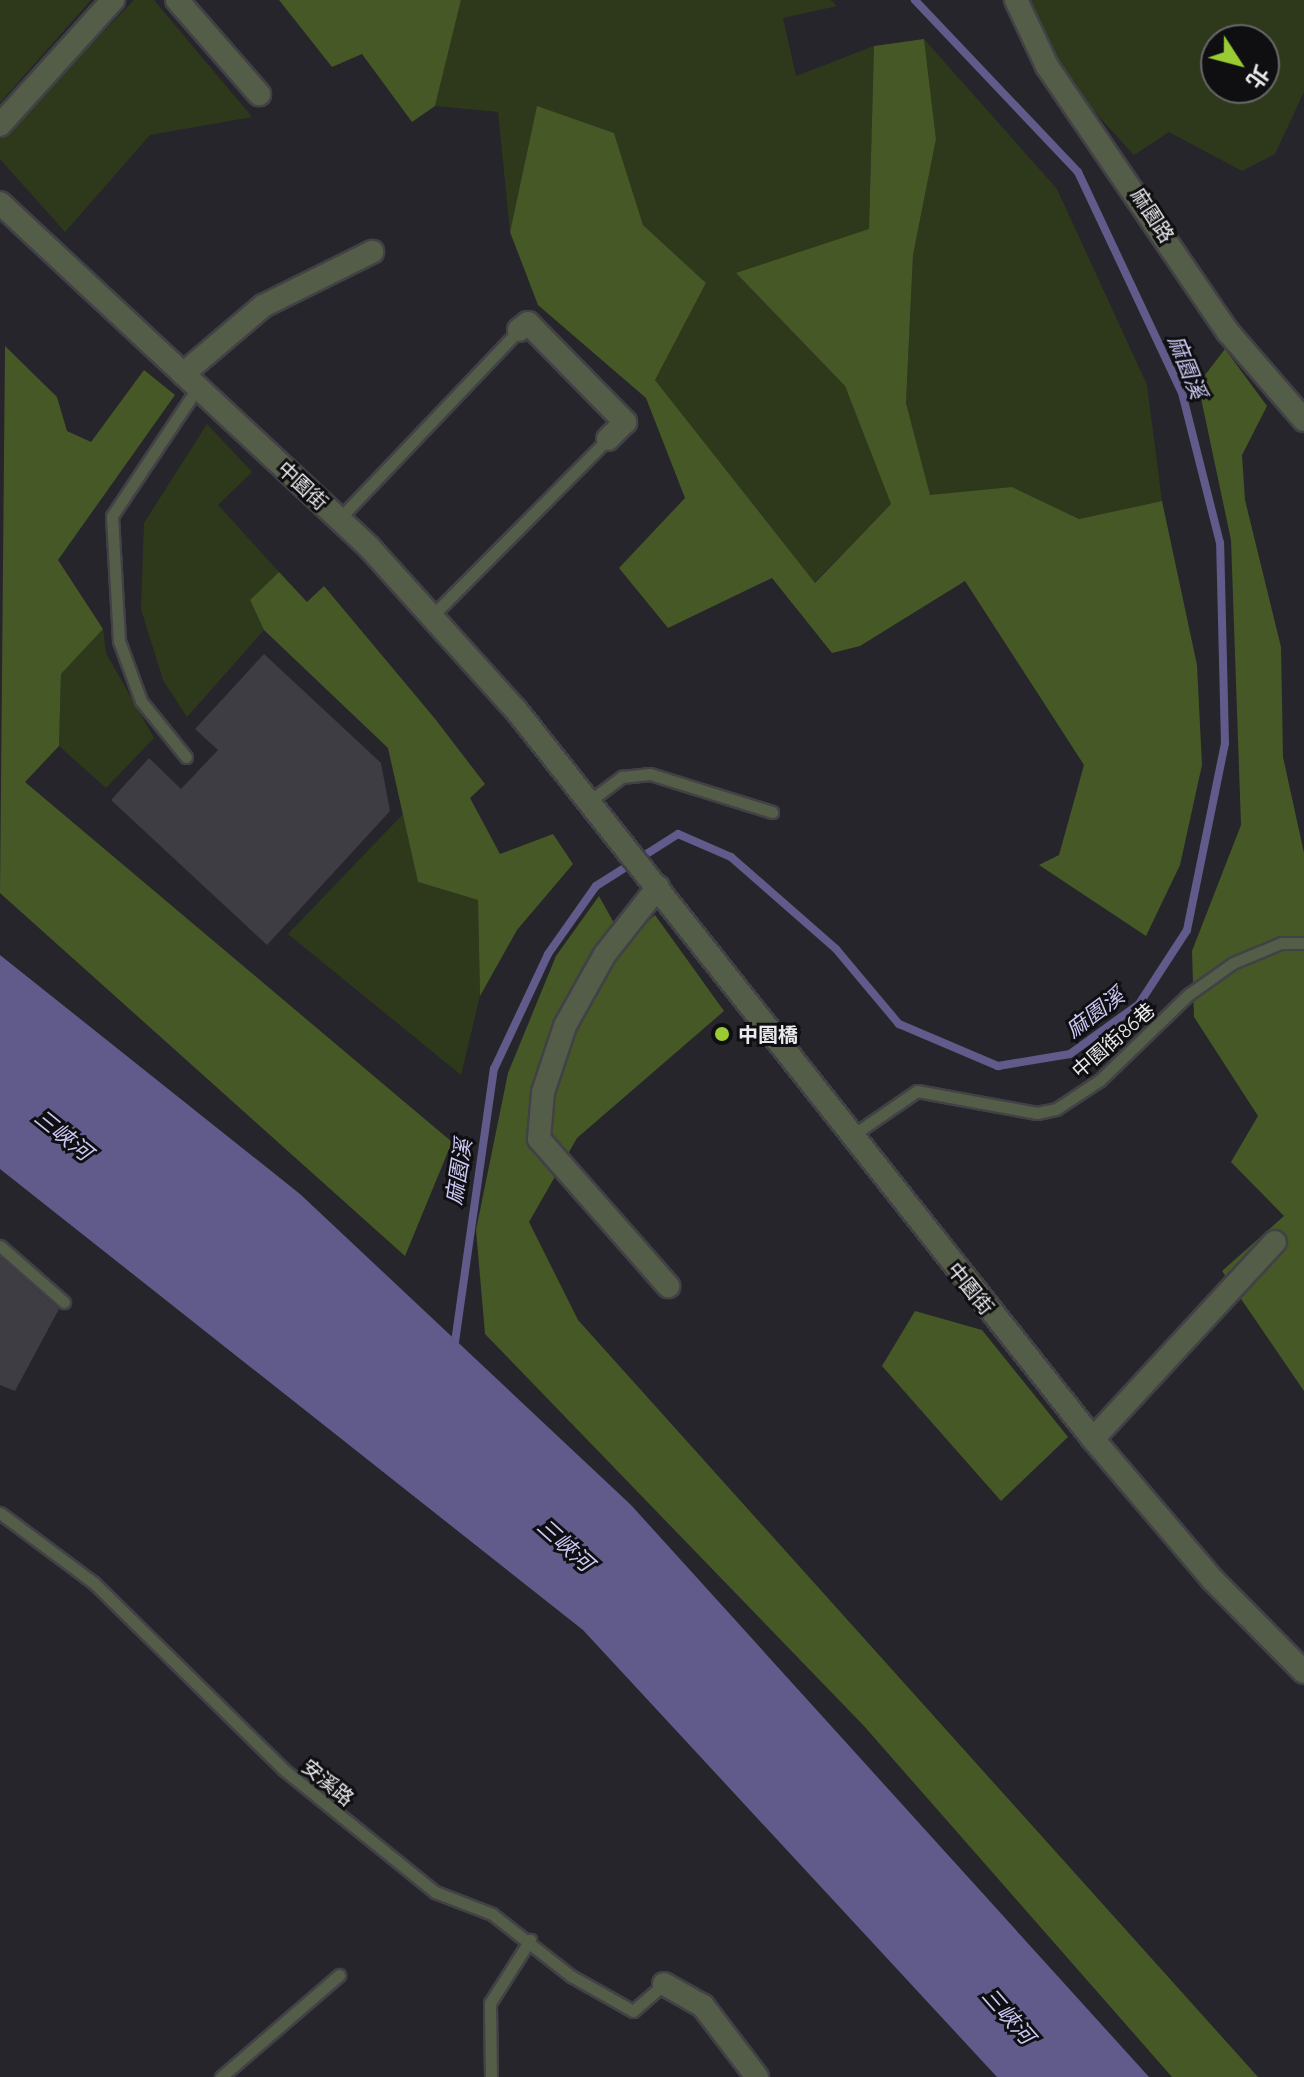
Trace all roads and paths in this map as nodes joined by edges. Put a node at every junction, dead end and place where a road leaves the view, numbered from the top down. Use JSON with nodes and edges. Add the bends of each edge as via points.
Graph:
{"nodes":[{"id":1,"x":113,"y":0,"type":"edge"},
{"id":2,"x":177,"y":0,"type":"edge"},
{"id":3,"x":1016,"y":0,"type":"edge"},
{"id":4,"x":259,"y":94,"type":"dead end"},
{"id":5,"x":0,"y":125,"type":"edge"},
{"id":6,"x":0,"y":203,"type":"edge"},
{"id":7,"x":372,"y":252,"type":"dead end"},
{"id":8,"x":519,"y":330,"type":"joint"},
{"id":9,"x":190,"y":380,"type":"junction"},
{"id":10,"x":1304,"y":420,"type":"edge"},
{"id":11,"x":608,"y":439,"type":"joint"},
{"id":12,"x":339,"y":519,"type":"junction"},
{"id":13,"x":432,"y":616,"type":"junction"},
{"id":14,"x":186,"y":757,"type":"dead end"},
{"id":15,"x":587,"y":795,"type":"junction"},
{"id":16,"x":772,"y":812,"type":"dead end"},
{"id":17,"x":658,"y":887,"type":"junction"},
{"id":18,"x":1304,"y":943,"type":"edge"},
{"id":19,"x":849,"y":1138,"type":"junction"},
{"id":20,"x":1275,"y":1242,"type":"dead end"},
{"id":21,"x":0,"y":1246,"type":"edge"},
{"id":22,"x":668,"y":1286,"type":"dead end"},
{"id":23,"x":64,"y":1302,"type":"dead end"},
{"id":24,"x":1093,"y":1439,"type":"junction"},
{"id":25,"x":0,"y":1513,"type":"edge"},
{"id":26,"x":1304,"y":1672,"type":"edge"},
{"id":27,"x":530,"y":1940,"type":"junction"},
{"id":28,"x":339,"y":1975,"type":"dead end"},
{"id":29,"x":664,"y":1984,"type":"joint"},
{"id":30,"x":221,"y":2077,"type":"edge"},
{"id":31,"x":491,"y":2077,"type":"edge"},
{"id":32,"x":757,"y":2077,"type":"edge"}],
"edges":[{"from":1,"to":5,"type":"street"},
{"from":2,"to":4,"type":"street"},
{"from":3,"to":10,"type":"street","name":"麻園路","via":[[1047,66],[1228,332]]},
{"from":6,"to":9,"type":"street","name":"中園街"},
{"from":7,"to":9,"type":"street","via":[[263,306]]},
{"from":8,"to":11,"type":"street","via":[[528,323],[625,422]]},
{"from":8,"to":12,"type":"lane"},
{"from":9,"to":12,"type":"street","name":"中園街"},
{"from":9,"to":14,"type":"lane","via":[[112,516],[119,641],[141,701]]},
{"from":11,"to":13,"type":"lane"},
{"from":12,"to":13,"type":"street","name":"中園街"},
{"from":13,"to":15,"type":"street","name":"中園街"},
{"from":15,"to":16,"type":"lane","via":[[622,777],[650,774]]},
{"from":15,"to":17,"type":"street"},
{"from":17,"to":19,"type":"street","name":"中園街"},
{"from":17,"to":22,"type":"street","via":[[605,954],[565,1026],[543,1092],[539,1139]]},
{"from":18,"to":19,"type":"lane","name":"中園街86巷","via":[[1281,943],[1233,963],[1188,995],[1100,1080],[1056,1109],[1037,1113],[917,1091]]},
{"from":19,"to":24,"type":"street","name":"中園街"},
{"from":20,"to":24,"type":"street"},
{"from":21,"to":23,"type":"lane"},
{"from":24,"to":26,"type":"street","name":"中園街","via":[[1213,1580]]},
{"from":25,"to":27,"type":"lane","name":"安溪路","via":[[94,1583],[283,1769],[435,1892],[492,1914]]},
{"from":27,"to":29,"type":"lane","name":"安溪路","via":[[571,1976],[633,2011]]},
{"from":27,"to":31,"type":"lane","via":[[490,2003]]},
{"from":28,"to":30,"type":"lane"},
{"from":29,"to":32,"type":"street","via":[[703,2006]]}]}
